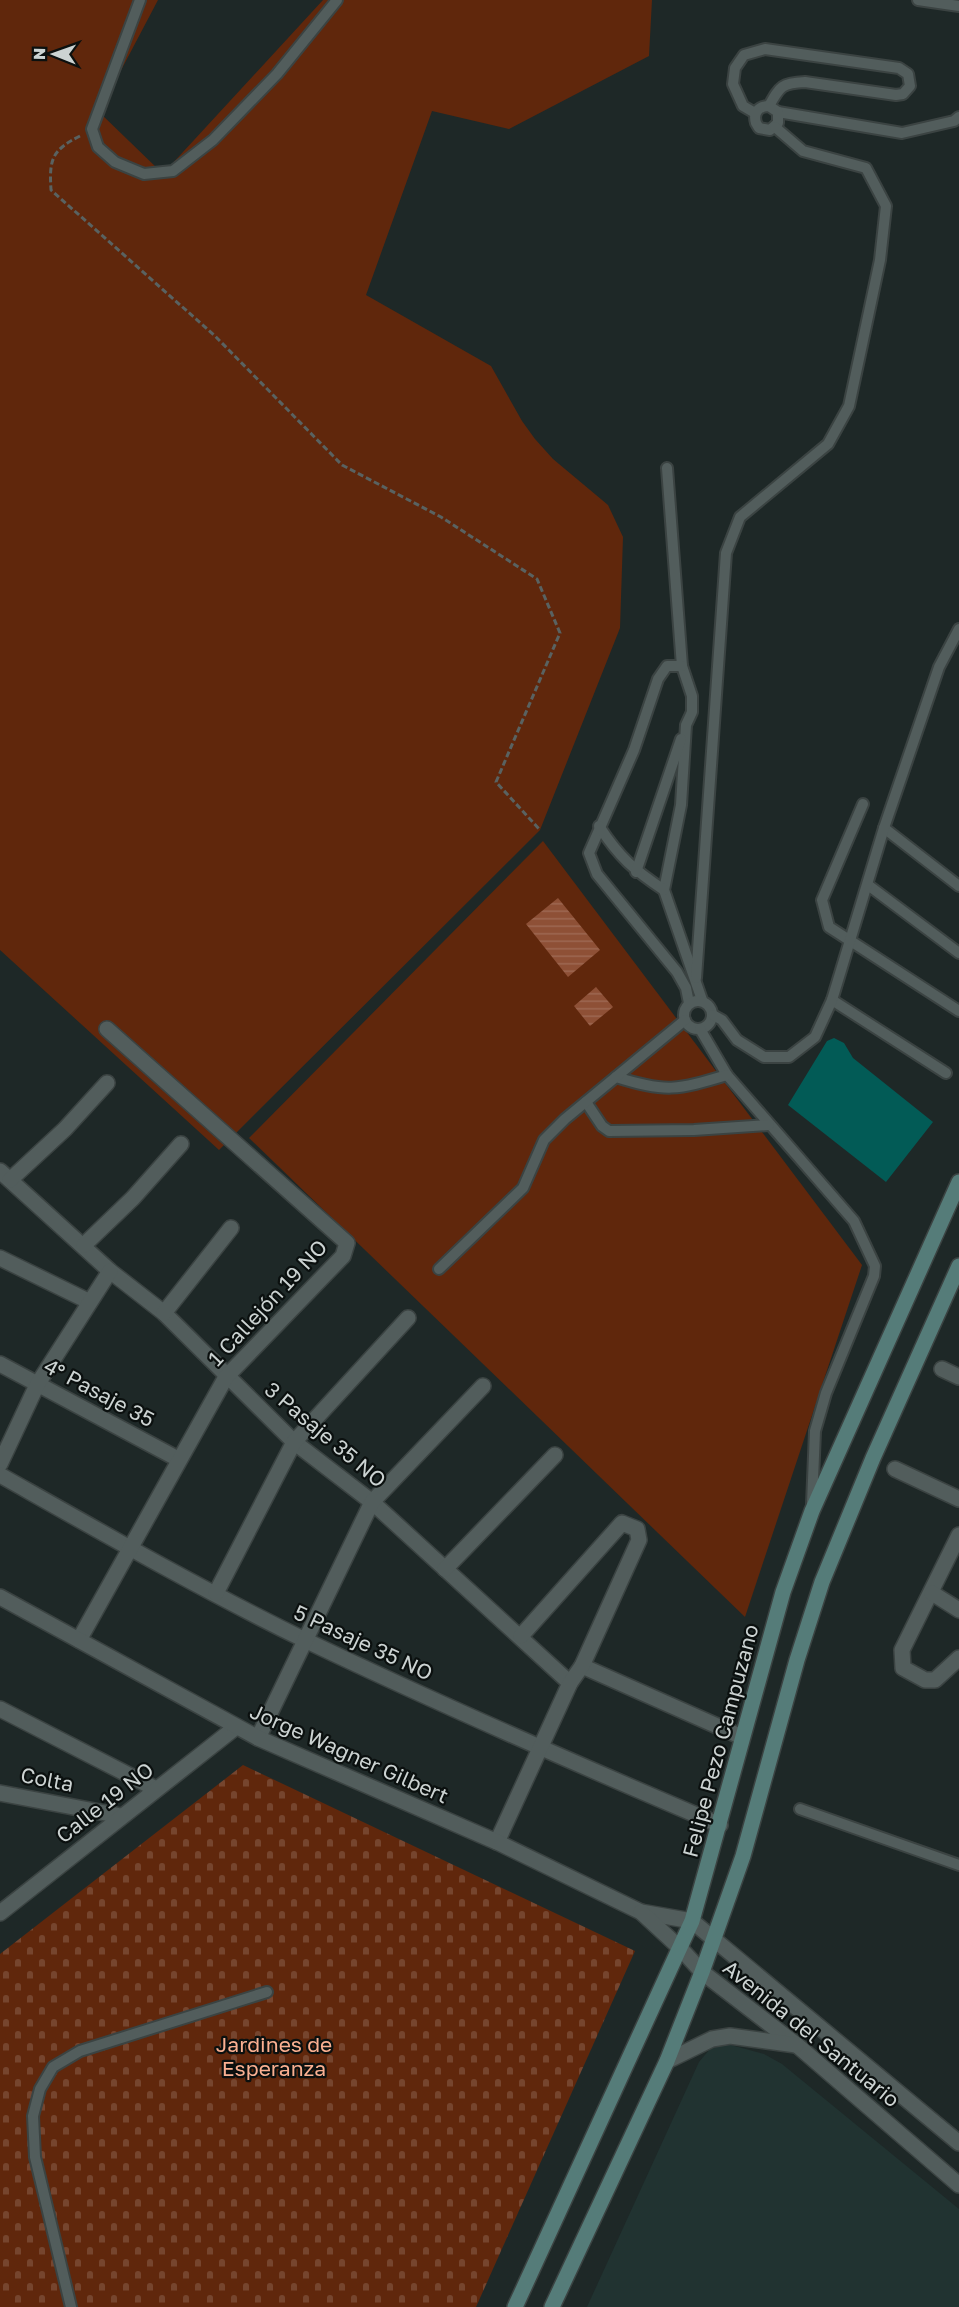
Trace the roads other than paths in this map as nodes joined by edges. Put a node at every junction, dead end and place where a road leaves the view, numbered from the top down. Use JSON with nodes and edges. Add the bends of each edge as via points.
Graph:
{"nodes":[{"id":1,"x":140,"y":0,"type":"edge"},
{"id":2,"x":337,"y":0,"type":"edge"},
{"id":3,"x":918,"y":0,"type":"edge"},
{"id":4,"x":959,"y":6,"type":"edge"},
{"id":5,"x":773,"y":109,"type":"junction"},
{"id":6,"x":755,"y":113,"type":"junction"},
{"id":7,"x":959,"y":117,"type":"edge"},
{"id":8,"x":775,"y":127,"type":"junction"},
{"id":9,"x":667,"y":468,"type":"dead end"},
{"id":10,"x":959,"y":629,"type":"edge"},
{"id":11,"x":682,"y":666,"type":"junction"},
{"id":12,"x":686,"y":725,"type":"junction"},
{"id":13,"x":661,"y":797,"type":"junction"},
{"id":14,"x":863,"y":804,"type":"dead end"},
{"id":15,"x":681,"y":805,"type":"junction"},
{"id":16,"x":599,"y":826,"type":"junction"},
{"id":17,"x":884,"y":828,"type":"junction"},
{"id":18,"x":636,"y":872,"type":"junction"},
{"id":19,"x":868,"y":885,"type":"junction"},
{"id":20,"x":959,"y":886,"type":"edge"},
{"id":21,"x":664,"y":890,"type":"junction"},
{"id":22,"x":852,"y":939,"type":"junction"},
{"id":23,"x":959,"y":953,"type":"edge"},
{"id":24,"x":696,"y":978,"type":"junction"},
{"id":25,"x":702,"y":1000,"type":"junction"},
{"id":26,"x":832,"y":1000,"type":"junction"},
{"id":27,"x":690,"y":1003,"type":"junction"},
{"id":28,"x":959,"y":1011,"type":"edge"},
{"id":29,"x":713,"y":1016,"type":"junction"},
{"id":30,"x":685,"y":1020,"type":"junction"},
{"id":31,"x":107,"y":1029,"type":"dead end"},
{"id":32,"x":700,"y":1029,"type":"junction"},
{"id":33,"x":946,"y":1073,"type":"dead end"},
{"id":34,"x":727,"y":1075,"type":"junction"},
{"id":35,"x":616,"y":1077,"type":"junction"},
{"id":36,"x":107,"y":1083,"type":"dead end"},
{"id":37,"x":586,"y":1102,"type":"junction"},
{"id":38,"x":769,"y":1125,"type":"junction"},
{"id":39,"x":181,"y":1144,"type":"dead end"},
{"id":40,"x":5,"y":1175,"type":"edge"},
{"id":41,"x":959,"y":1182,"type":"edge"},
{"id":42,"x":231,"y":1228,"type":"dead end"},
{"id":43,"x":84,"y":1245,"type":"junction"},
{"id":44,"x":0,"y":1258,"type":"edge"},
{"id":45,"x":959,"y":1266,"type":"edge"},
{"id":46,"x":439,"y":1269,"type":"dead end"},
{"id":47,"x":110,"y":1271,"type":"junction"},
{"id":48,"x":88,"y":1301,"type":"junction"},
{"id":49,"x":164,"y":1313,"type":"junction"},
{"id":50,"x":408,"y":1318,"type":"dead end"},
{"id":51,"x":0,"y":1364,"type":"edge"},
{"id":52,"x":942,"y":1370,"type":"dead end"},
{"id":53,"x":226,"y":1377,"type":"junction"},
{"id":54,"x":959,"y":1377,"type":"edge"},
{"id":55,"x":38,"y":1385,"type":"junction"},
{"id":56,"x":483,"y":1386,"type":"dead end"},
{"id":57,"x":294,"y":1442,"type":"junction"},
{"id":58,"x":555,"y":1455,"type":"dead end"},
{"id":59,"x":178,"y":1459,"type":"junction"},
{"id":60,"x":0,"y":1464,"type":"edge"},
{"id":61,"x":895,"y":1469,"type":"dead end"},
{"id":62,"x":0,"y":1475,"type":"edge"},
{"id":63,"x":959,"y":1499,"type":"edge"},
{"id":64,"x":372,"y":1502,"type":"junction"},
{"id":65,"x":812,"y":1511,"type":"junction"},
{"id":66,"x":959,"y":1535,"type":"edge"},
{"id":67,"x":132,"y":1550,"type":"junction"},
{"id":68,"x":445,"y":1569,"type":"junction"},
{"id":69,"x":216,"y":1593,"type":"junction"},
{"id":70,"x":932,"y":1593,"type":"junction"},
{"id":71,"x":0,"y":1597,"type":"edge"},
{"id":72,"x":959,"y":1610,"type":"edge"},
{"id":73,"x":521,"y":1636,"type":"junction"},
{"id":74,"x":79,"y":1640,"type":"junction"},
{"id":75,"x":305,"y":1640,"type":"junction"},
{"id":76,"x":959,"y":1658,"type":"edge"},
{"id":77,"x":582,"y":1666,"type":"junction"},
{"id":78,"x":570,"y":1683,"type":"junction"},
{"id":79,"x":0,"y":1709,"type":"edge"},
{"id":80,"x":236,"y":1727,"type":"junction"},
{"id":81,"x":742,"y":1737,"type":"junction"},
{"id":82,"x":258,"y":1738,"type":"junction"},
{"id":83,"x":540,"y":1749,"type":"junction"},
{"id":84,"x":156,"y":1789,"type":"junction"},
{"id":85,"x":0,"y":1793,"type":"edge"},
{"id":86,"x":800,"y":1809,"type":"dead end"},
{"id":87,"x":121,"y":1816,"type":"junction"},
{"id":88,"x":720,"y":1825,"type":"junction"},
{"id":89,"x":497,"y":1842,"type":"junction"},
{"id":90,"x":959,"y":1865,"type":"edge"},
{"id":91,"x":641,"y":1912,"type":"junction"},
{"id":92,"x":0,"y":1913,"type":"edge"},
{"id":93,"x":692,"y":1921,"type":"junction"},
{"id":94,"x":713,"y":1938,"type":"junction"},
{"id":95,"x":681,"y":1949,"type":"junction"},
{"id":96,"x":702,"y":1972,"type":"junction"},
{"id":97,"x":267,"y":1992,"type":"dead end"},
{"id":98,"x":798,"y":2046,"type":"junction"},
{"id":99,"x":667,"y":2061,"type":"junction"},
{"id":100,"x":959,"y":2144,"type":"edge"},
{"id":101,"x":959,"y":2185,"type":"edge"},
{"id":102,"x":70,"y":2307,"type":"edge"},
{"id":103,"x":515,"y":2307,"type":"edge"},
{"id":104,"x":552,"y":2307,"type":"edge"}],
"edges":[{"from":1,"to":2,"type":"lane","via":[[92,129],[98,147],[115,162],[144,174],[173,171],[213,140],[277,75]]},
{"from":3,"to":4,"type":"lane"},
{"from":5,"to":6,"type":"lane","via":[[759,108]]},
{"from":5,"to":6,"type":"lane","via":[[779,87],[792,82],[896,95],[910,86],[908,74],[899,68],[765,49],[744,55],[735,68],[732,84],[743,106]]},
{"from":5,"to":7,"type":"lane","via":[[902,133]]},
{"from":5,"to":8,"type":"lane","via":[[778,123]]},
{"from":6,"to":8,"type":"lane","via":[[759,128]]},
{"from":8,"to":24,"type":"lane","via":[[803,151],[866,168],[886,206],[880,260],[849,406],[828,444],[740,517],[726,553]]},
{"from":9,"to":11,"type":"lane"},
{"from":10,"to":17,"type":"lane","via":[[939,667]]},
{"from":11,"to":12,"type":"lane","via":[[692,696],[692,712]]},
{"from":11,"to":16,"type":"lane","via":[[667,666],[658,679],[634,750]]},
{"from":12,"to":13,"type":"lane"},
{"from":12,"to":15,"type":"lane"},
{"from":13,"to":15,"type":"lane"},
{"from":13,"to":18,"type":"lane"},
{"from":14,"to":22,"type":"lane","via":[[822,900],[829,927]]},
{"from":15,"to":21,"type":"lane"},
{"from":16,"to":18,"type":"lane","via":[[616,853]]},
{"from":16,"to":27,"type":"lane","via":[[589,853],[597,874],[677,972]]},
{"from":17,"to":19,"type":"lane"},
{"from":17,"to":20,"type":"lane"},
{"from":18,"to":21,"type":"lane"},
{"from":19,"to":22,"type":"lane"},
{"from":19,"to":23,"type":"lane"},
{"from":21,"to":24,"type":"lane"},
{"from":22,"to":26,"type":"lane"},
{"from":22,"to":28,"type":"lane"},
{"from":24,"to":25,"type":"lane"},
{"from":25,"to":27,"type":"lane"},
{"from":25,"to":29,"type":"lane"},
{"from":26,"to":29,"type":"lane","via":[[815,1036],[789,1057],[764,1057],[737,1040],[722,1020]]},
{"from":26,"to":33,"type":"lane"},
{"from":27,"to":30,"type":"lane","via":[[685,1008]]},
{"from":29,"to":32,"type":"lane"},
{"from":30,"to":32,"type":"lane","via":[[694,1029]]},
{"from":30,"to":35,"type":"lane"},
{"from":31,"to":53,"type":"street","name":"1 Callejón 19 NO","via":[[347,1243],[343,1256]]},
{"from":32,"to":34,"type":"lane"},
{"from":34,"to":35,"type":"lane","via":[[686,1088],[651,1088]]},
{"from":34,"to":38,"type":"lane"},
{"from":35,"to":37,"type":"lane"},
{"from":36,"to":40,"type":"street","via":[[65,1130]]},
{"from":37,"to":38,"type":"lane","via":[[609,1131]]},
{"from":37,"to":46,"type":"lane","via":[[544,1140],[523,1188]]},
{"from":38,"to":65,"type":"lane","via":[[854,1221],[875,1266],[815,1431]]},
{"from":39,"to":43,"type":"street"},
{"from":40,"to":43,"type":"street","name":"3 Pasaje 35 NO"},
{"from":41,"to":65,"type":"main road","name":"Felipe Pezo Campuzano"},
{"from":42,"to":49,"type":"street"},
{"from":43,"to":47,"type":"street","name":"3 Pasaje 35 NO"},
{"from":44,"to":48,"type":"street"},
{"from":45,"to":94,"type":"main road","via":[[822,1582],[796,1660],[743,1856]]},
{"from":47,"to":48,"type":"street"},
{"from":47,"to":49,"type":"street","name":"3 Pasaje 35 NO"},
{"from":48,"to":55,"type":"street"},
{"from":49,"to":53,"type":"street","name":"3 Pasaje 35 NO"},
{"from":50,"to":57,"type":"street"},
{"from":51,"to":55,"type":"street","name":"4° Pasaje 35"},
{"from":52,"to":54,"type":"street"},
{"from":53,"to":57,"type":"street","name":"3 Pasaje 35 NO"},
{"from":53,"to":59,"type":"street","name":"1 Callejón 19 NO"},
{"from":55,"to":59,"type":"street","name":"4° Pasaje 35"},
{"from":55,"to":60,"type":"street"},
{"from":56,"to":64,"type":"street"},
{"from":57,"to":64,"type":"street","name":"3 Pasaje 35 NO"},
{"from":57,"to":69,"type":"street"},
{"from":58,"to":68,"type":"street"},
{"from":59,"to":67,"type":"street","name":"1 Callejón 19 NO"},
{"from":61,"to":63,"type":"street"},
{"from":62,"to":67,"type":"street","name":"5 Pasaje 35 NO"},
{"from":64,"to":68,"type":"street","name":"3 Pasaje 35 NO"},
{"from":64,"to":75,"type":"street"},
{"from":65,"to":81,"type":"main road","name":"Felipe Pezo Campuzano","via":[[783,1592]]},
{"from":66,"to":70,"type":"street"},
{"from":67,"to":69,"type":"street","name":"5 Pasaje 35 NO"},
{"from":67,"to":74,"type":"street","name":"1 Callejón 19 NO"},
{"from":68,"to":73,"type":"street","name":"3 Pasaje 35 NO"},
{"from":69,"to":75,"type":"street","name":"5 Pasaje 35 NO"},
{"from":70,"to":72,"type":"street"},
{"from":70,"to":76,"type":"street","via":[[902,1650],[903,1668],[925,1680],[935,1680]]},
{"from":71,"to":74,"type":"street","name":"Jorge Wagner Gilbert"},
{"from":73,"to":77,"type":"street","via":[[622,1523],[633,1526],[640,1534],[639,1540]]},
{"from":73,"to":78,"type":"street","name":"3 Pasaje 35 NO"},
{"from":74,"to":80,"type":"street","name":"Jorge Wagner Gilbert"},
{"from":75,"to":82,"type":"street"},
{"from":75,"to":83,"type":"street","name":"5 Pasaje 35 NO"},
{"from":77,"to":78,"type":"street"},
{"from":77,"to":81,"type":"street"},
{"from":78,"to":83,"type":"street"},
{"from":79,"to":84,"type":"street"},
{"from":80,"to":82,"type":"street","name":"Jorge Wagner Gilbert"},
{"from":80,"to":84,"type":"street","name":"Calle 19 NO"},
{"from":81,"to":88,"type":"main road","name":"Felipe Pezo Campuzano"},
{"from":82,"to":89,"type":"street","name":"Jorge Wagner Gilbert"},
{"from":83,"to":88,"type":"street","name":"5 Pasaje 35 NO"},
{"from":83,"to":89,"type":"street"},
{"from":84,"to":87,"type":"street","name":"Calle 19 NO"},
{"from":85,"to":87,"type":"street","name":"Colta"},
{"from":86,"to":90,"type":"lane"},
{"from":87,"to":92,"type":"street","name":"Calle 19 NO"},
{"from":88,"to":93,"type":"main road","name":"Felipe Pezo Campuzano"},
{"from":89,"to":91,"type":"street","name":"Jorge Wagner Gilbert"},
{"from":91,"to":93,"type":"street","name":"Jorge Wagner Gilbert"},
{"from":91,"to":95,"type":"street","name":"Avenida del Santuario"},
{"from":93,"to":94,"type":"street","name":"Avenida del Santuario"},
{"from":93,"to":95,"type":"main road","name":"Felipe Pezo Campuzano"},
{"from":94,"to":96,"type":"main road"},
{"from":94,"to":100,"type":"street","name":"Avenida del Santuario"},
{"from":95,"to":96,"type":"street","name":"Avenida del Santuario"},
{"from":95,"to":103,"type":"main road","name":"Felipe Pezo Campuzano"},
{"from":96,"to":98,"type":"street","name":"Avenida del Santuario"},
{"from":96,"to":99,"type":"main road"},
{"from":97,"to":102,"type":"lane","via":[[80,2051],[53,2067],[40,2089],[33,2116],[35,2157]]},
{"from":98,"to":99,"type":"street","via":[[730,2036],[712,2039]]},
{"from":98,"to":101,"type":"street","name":"Avenida del Santuario"},
{"from":99,"to":104,"type":"main road"}]}
